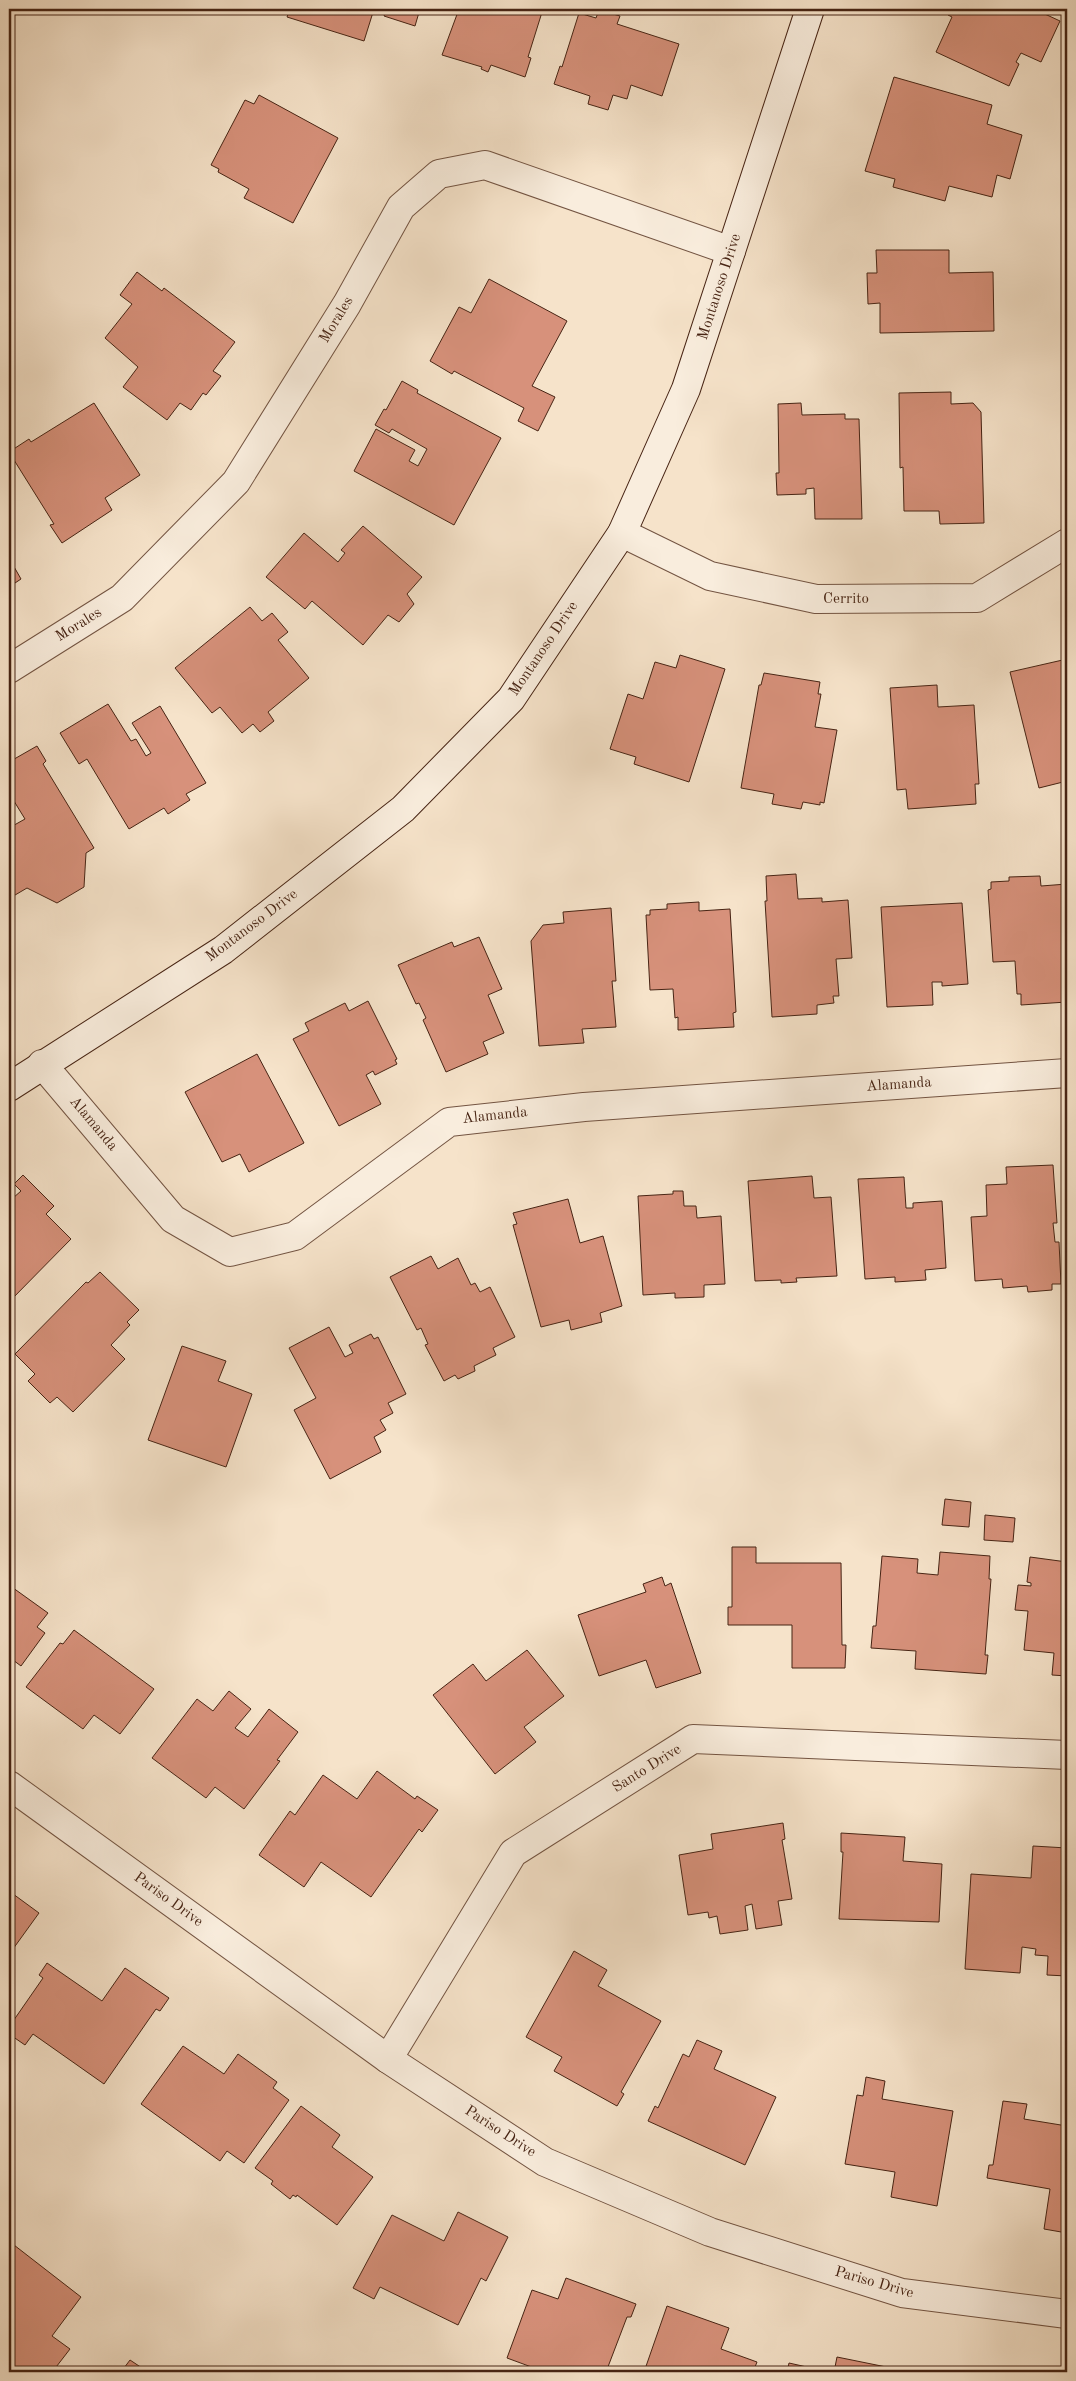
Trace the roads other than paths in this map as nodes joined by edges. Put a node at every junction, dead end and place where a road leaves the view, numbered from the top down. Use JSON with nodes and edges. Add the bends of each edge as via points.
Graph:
{"nodes":[{"id":1,"x":810,"y":9,"type":"edge"},
{"id":2,"x":731,"y":252,"type":"junction"},
{"id":3,"x":622,"y":534,"type":"junction"},
{"id":4,"x":1067,"y":544,"type":"edge"},
{"id":5,"x":9,"y":669,"type":"edge"},
{"id":6,"x":42,"y":1064,"type":"junction"},
{"id":7,"x":1067,"y":1073,"type":"edge"},
{"id":8,"x":9,"y":1087,"type":"edge"},
{"id":9,"x":1067,"y":1755,"type":"edge"},
{"id":10,"x":9,"y":1786,"type":"edge"},
{"id":11,"x":388,"y":2058,"type":"junction"},
{"id":12,"x":1067,"y":2314,"type":"edge"}],
"edges":[{"from":1,"to":2,"type":"street","name":"Montanoso Drive"},
{"from":2,"to":3,"type":"street","name":"Montanoso Drive","via":[[686,389]]},
{"from":2,"to":5,"type":"street","name":"Morales","via":[[485,165],[439,174],[401,207],[348,304],[236,482],[122,598]]},
{"from":3,"to":4,"type":"street","name":"Cerrito","via":[[710,576],[816,599],[978,598]]},
{"from":3,"to":6,"type":"street","name":"Montanoso Drive","via":[[511,699],[403,809],[223,950]]},
{"from":6,"to":7,"type":"street","name":"Alamanda","via":[[173,1219],[230,1252],[295,1236],[449,1122],[584,1107]]},
{"from":6,"to":8,"type":"street","name":"Montanoso Drive"},
{"from":9,"to":11,"type":"street","name":"Santo Drive","via":[[693,1739],[513,1854]]},
{"from":10,"to":11,"type":"street","name":"Pariso Drive"},
{"from":11,"to":12,"type":"street","name":"Pariso Drive","via":[[545,2162],[710,2232],[902,2293]]}]}
